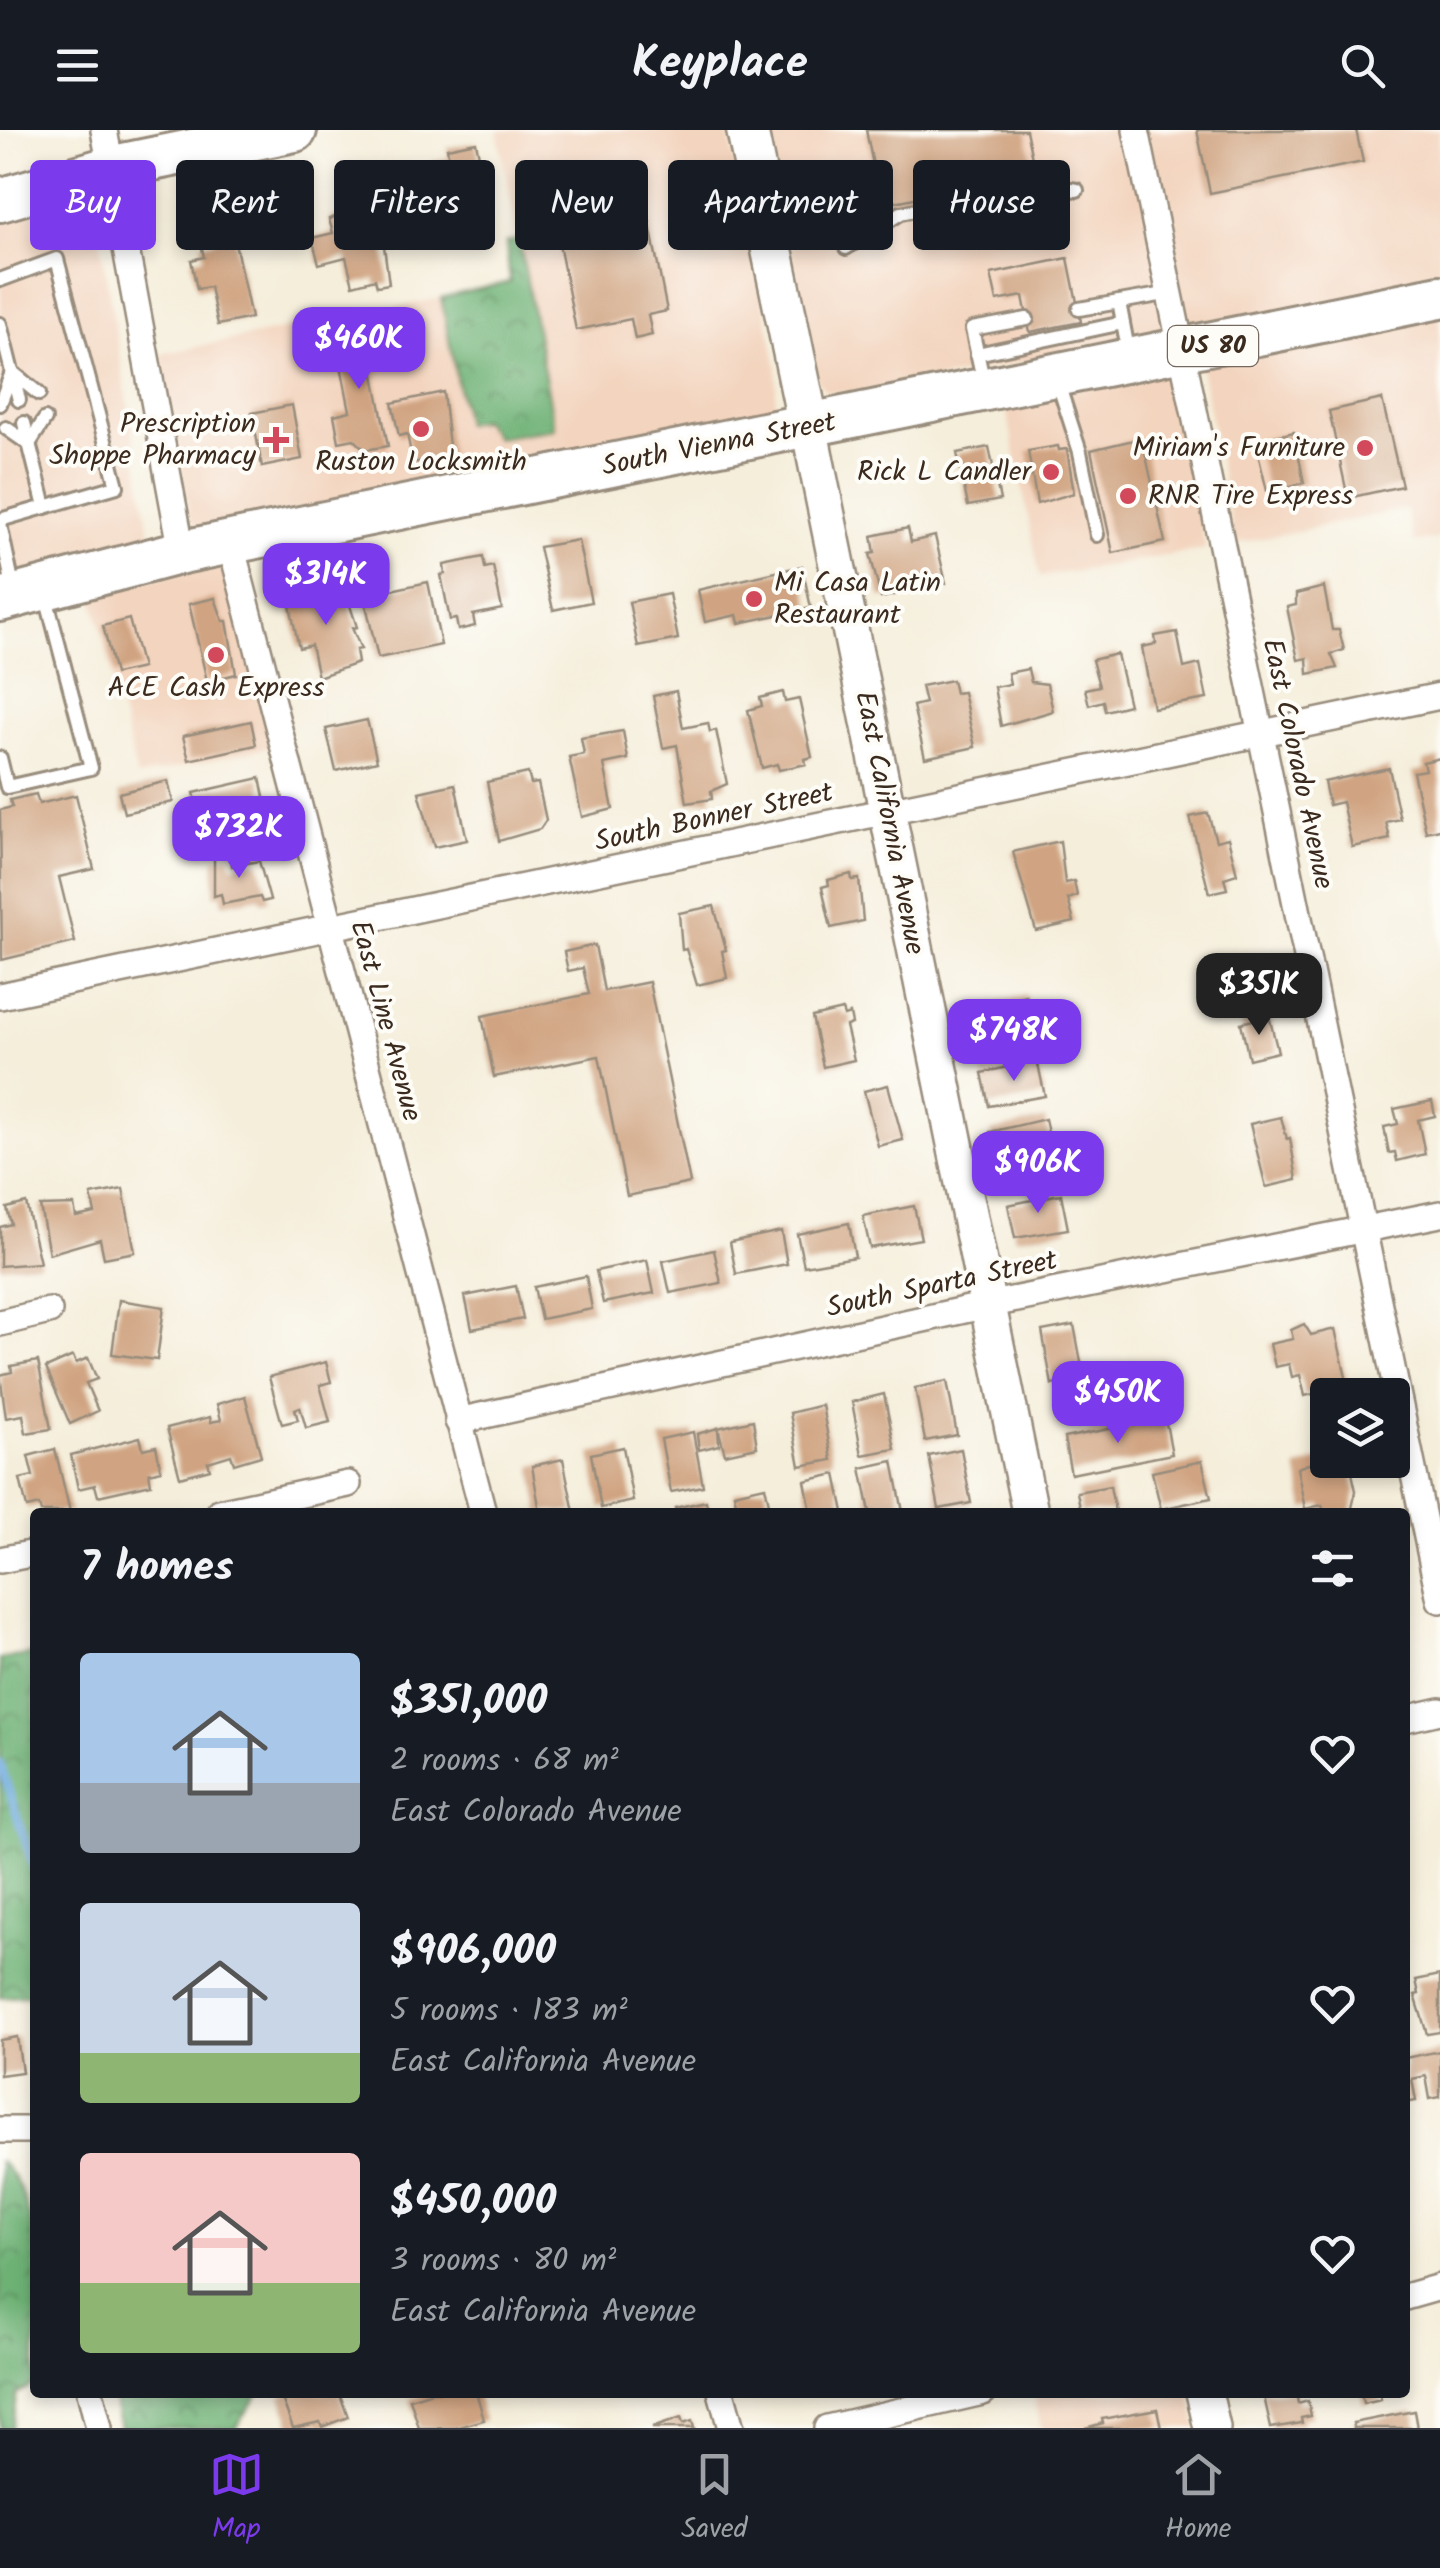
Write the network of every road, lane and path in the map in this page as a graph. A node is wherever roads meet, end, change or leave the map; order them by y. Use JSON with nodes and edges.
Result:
{"nodes":[{"id":1,"x":295,"y":130,"type":"edge"},
{"id":2,"x":747,"y":130,"type":"edge"},
{"id":3,"x":1136,"y":130,"type":"edge"},
{"id":4,"x":109,"y":148,"type":"edge"},
{"id":5,"x":1078,"y":190,"type":"dead end"},
{"id":6,"x":0,"y":200,"type":"edge"},
{"id":7,"x":893,"y":218,"type":"edge"},
{"id":8,"x":0,"y":280,"type":"edge"},
{"id":9,"x":1170,"y":293,"type":"junction"},
{"id":10,"x":1440,"y":298,"type":"edge"},
{"id":11,"x":1119,"y":302,"type":"junction"},
{"id":12,"x":1079,"y":309,"type":"dead end"},
{"id":13,"x":1028,"y":319,"type":"dead end"},
{"id":14,"x":0,"y":324,"type":"edge"},
{"id":15,"x":1127,"y":342,"type":"junction"},
{"id":16,"x":1183,"y":352,"type":"junction"},
{"id":17,"x":12,"y":372,"type":"junction"},
{"id":18,"x":982,"y":372,"type":"junction"},
{"id":19,"x":1056,"y":377,"type":"junction"},
{"id":20,"x":39,"y":394,"type":"dead end"},
{"id":21,"x":19,"y":400,"type":"dead end"},
{"id":22,"x":0,"y":404,"type":"edge"},
{"id":23,"x":46,"y":419,"type":"dead end"},
{"id":24,"x":24,"y":423,"type":"dead end"},
{"id":25,"x":809,"y":427,"type":"junction"},
{"id":26,"x":6,"y":428,"type":"dead end"},
{"id":27,"x":29,"y":444,"type":"junction"},
{"id":28,"x":45,"y":507,"type":"junction"},
{"id":29,"x":0,"y":522,"type":"edge"},
{"id":30,"x":1097,"y":535,"type":"dead end"},
{"id":31,"x":232,"y":544,"type":"junction"},
{"id":32,"x":182,"y":552,"type":"junction"},
{"id":33,"x":20,"y":595,"type":"edge"},
{"id":34,"x":1440,"y":696,"type":"edge"},
{"id":35,"x":1260,"y":733,"type":"junction"},
{"id":36,"x":0,"y":758,"type":"edge"},
{"id":37,"x":888,"y":812,"type":"junction"},
{"id":38,"x":330,"y":930,"type":"junction"},
{"id":39,"x":0,"y":996,"type":"edge"},
{"id":40,"x":1440,"y":1214,"type":"edge"},
{"id":41,"x":1364,"y":1230,"type":"junction"},
{"id":42,"x":987,"y":1305,"type":"junction"},
{"id":43,"x":49,"y":1311,"type":"dead end"},
{"id":44,"x":0,"y":1323,"type":"edge"},
{"id":45,"x":458,"y":1421,"type":"junction"},
{"id":46,"x":348,"y":1484,"type":"dead end"},
{"id":47,"x":237,"y":1508,"type":"edge"},
{"id":48,"x":482,"y":1508,"type":"edge"},
{"id":49,"x":1029,"y":1508,"type":"edge"},
{"id":50,"x":30,"y":1553,"type":"edge"},
{"id":51,"x":0,"y":1560,"type":"edge"},
{"id":52,"x":1440,"y":1600,"type":"edge"},
{"id":53,"x":1440,"y":1711,"type":"edge"},
{"id":54,"x":1410,"y":1717,"type":"edge"},
{"id":55,"x":0,"y":2130,"type":"edge"},
{"id":56,"x":30,"y":2130,"type":"edge"},
{"id":57,"x":1440,"y":2288,"type":"edge"},
{"id":58,"x":1410,"y":2295,"type":"edge"},
{"id":59,"x":92,"y":2398,"type":"edge"},
{"id":60,"x":723,"y":2398,"type":"edge"},
{"id":61,"x":958,"y":2398,"type":"edge"},
{"id":62,"x":1205,"y":2398,"type":"edge"},
{"id":63,"x":99,"y":2428,"type":"edge"},
{"id":64,"x":731,"y":2428,"type":"edge"},
{"id":65,"x":827,"y":2428,"type":"edge"},
{"id":66,"x":1212,"y":2428,"type":"edge"}],
"edges":[{"from":1,"to":4,"type":"highway"},
{"from":2,"to":25,"type":"main road"},
{"from":3,"to":9,"type":"street","name":"East Colorado Avenue"},
{"from":4,"to":6,"type":"highway"},
{"from":4,"to":32,"type":"street"},
{"from":5,"to":7,"type":"lane"},
{"from":8,"to":28,"type":"lane"},
{"from":9,"to":11,"type":"lane"},
{"from":9,"to":16,"type":"street","name":"East Colorado Avenue"},
{"from":10,"to":16,"type":"highway","name":"South Vienna Street","number":"US 80"},
{"from":11,"to":12,"type":"lane"},
{"from":11,"to":15,"type":"lane"},
{"from":13,"to":18,"type":"lane"},
{"from":14,"to":17,"type":"lane"},
{"from":15,"to":16,"type":"highway","name":"South Vienna Street","number":"US 80"},
{"from":15,"to":18,"type":"lane"},
{"from":15,"to":19,"type":"highway","name":"South Vienna Street","number":"US 80"},
{"from":16,"to":35,"type":"street","name":"East Colorado Avenue"},
{"from":17,"to":20,"type":"lane"},
{"from":17,"to":21,"type":"lane"},
{"from":17,"to":22,"type":"lane"},
{"from":18,"to":19,"type":"highway","name":"South Vienna Street","number":"US 80"},
{"from":18,"to":25,"type":"highway","name":"South Vienna Street","number":"US 80"},
{"from":19,"to":30,"type":"lane"},
{"from":23,"to":27,"type":"lane"},
{"from":24,"to":27,"type":"lane"},
{"from":25,"to":31,"type":"highway","name":"South Vienna Street"},
{"from":25,"to":37,"type":"main road","name":"East California Avenue"},
{"from":26,"to":27,"type":"lane"},
{"from":27,"to":28,"type":"lane"},
{"from":28,"to":29,"type":"lane"},
{"from":29,"to":33,"type":"lane"},
{"from":31,"to":32,"type":"highway","name":"South Vienna Street"},
{"from":31,"to":38,"type":"street","name":"East Line Avenue"},
{"from":32,"to":33,"type":"highway","name":"South Vienna Street"},
{"from":33,"to":36,"type":"lane"},
{"from":34,"to":35,"type":"street","name":"South Bonner Street"},
{"from":35,"to":37,"type":"street","name":"South Bonner Street"},
{"from":35,"to":41,"type":"street","name":"East Colorado Avenue"},
{"from":37,"to":38,"type":"street","name":"South Bonner Street"},
{"from":37,"to":42,"type":"main road","name":"East California Avenue"},
{"from":38,"to":39,"type":"street","name":"South Bonner Street"},
{"from":38,"to":45,"type":"street","name":"East Line Avenue"},
{"from":40,"to":41,"type":"street","name":"South Sparta Street"},
{"from":41,"to":42,"type":"street","name":"South Sparta Street"},
{"from":41,"to":52,"type":"street","name":"East Colorado Avenue"},
{"from":42,"to":45,"type":"street","name":"South Sparta Street"},
{"from":42,"to":49,"type":"main road","name":"East California Avenue"},
{"from":43,"to":44,"type":"street"},
{"from":45,"to":48,"type":"street","name":"East Line Avenue"},
{"from":46,"to":47,"type":"street"},
{"from":50,"to":51,"type":"street"},
{"from":53,"to":54,"type":"street"},
{"from":55,"to":56,"type":"street"},
{"from":57,"to":58,"type":"street"},
{"from":59,"to":63,"type":"street"},
{"from":60,"to":64,"type":"street"},
{"from":61,"to":65,"type":"street"},
{"from":62,"to":66,"type":"main road"}]}
